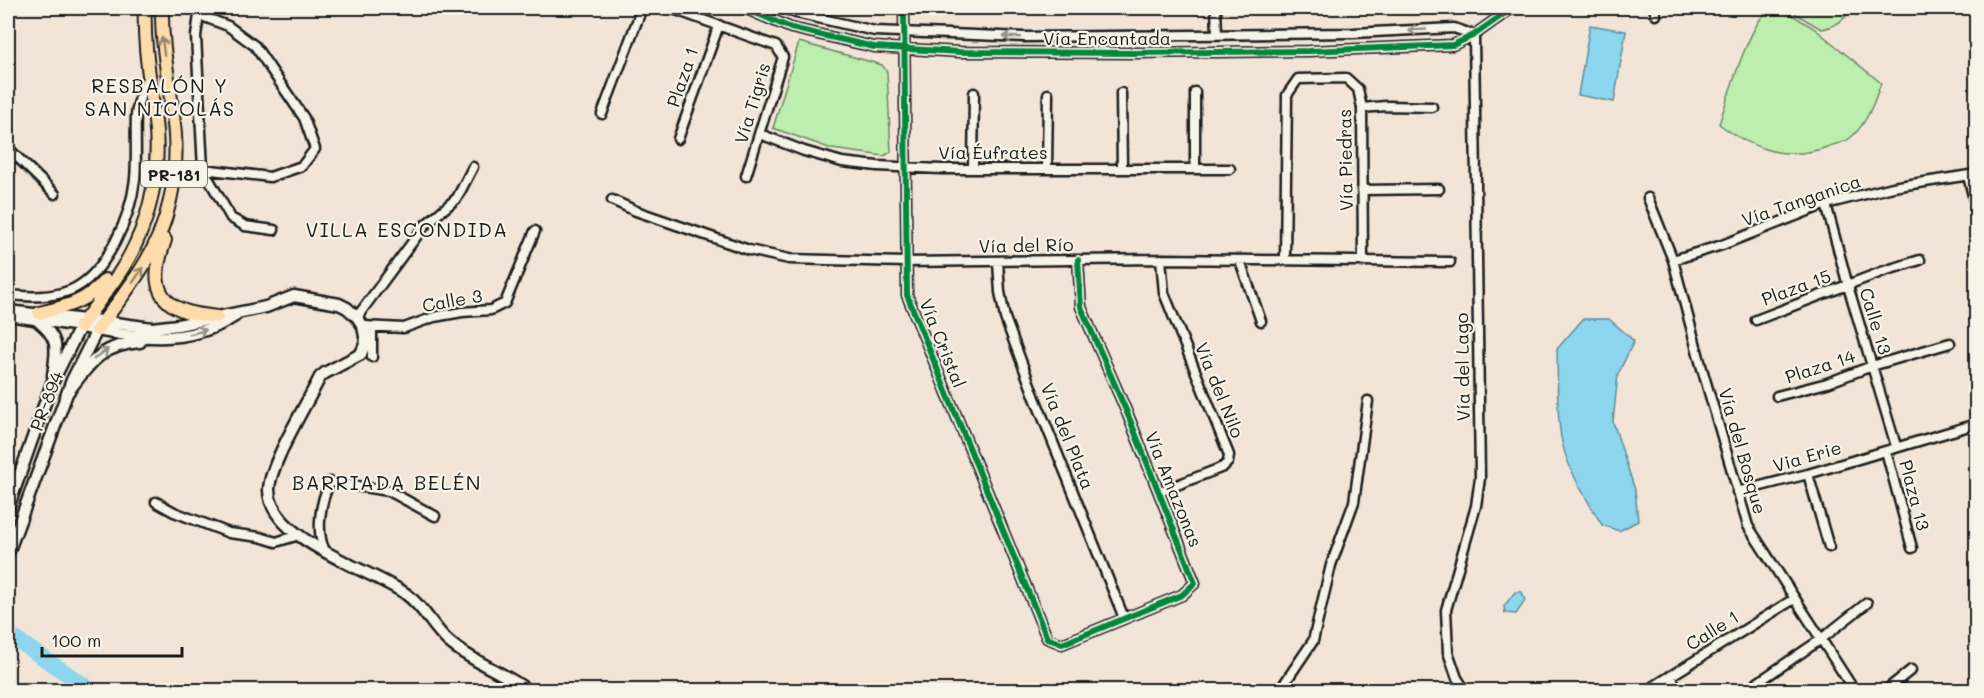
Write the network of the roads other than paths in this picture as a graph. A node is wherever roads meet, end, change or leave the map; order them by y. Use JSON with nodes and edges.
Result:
{"nodes":[{"id":1,"x":145,"y":8,"type":"edge"},
{"id":2,"x":162,"y":8,"type":"edge"},
{"id":3,"x":642,"y":8,"type":"edge"},
{"id":4,"x":670,"y":8,"type":"edge"},
{"id":5,"x":744,"y":8,"type":"edge"},
{"id":6,"x":785,"y":8,"type":"edge"},
{"id":7,"x":904,"y":8,"type":"edge"},
{"id":8,"x":1216,"y":8,"type":"edge"},
{"id":9,"x":1512,"y":8,"type":"edge"},
{"id":10,"x":200,"y":11,"type":"edge"},
{"id":11,"x":718,"y":25,"type":"junction"},
{"id":12,"x":904,"y":33,"type":"junction"},
{"id":13,"x":1217,"y":34,"type":"junction"},
{"id":14,"x":1474,"y":35,"type":"junction"},
{"id":15,"x":904,"y":49,"type":"junction"},
{"id":16,"x":148,"y":74,"type":"junction"},
{"id":17,"x":1195,"y":92,"type":"dead end"},
{"id":18,"x":974,"y":93,"type":"dead end"},
{"id":19,"x":1048,"y":93,"type":"dead end"},
{"id":20,"x":1121,"y":93,"type":"dead end"},
{"id":21,"x":1432,"y":107,"type":"dead end"},
{"id":22,"x":1362,"y":108,"type":"junction"},
{"id":23,"x":602,"y":114,"type":"dead end"},
{"id":24,"x":760,"y":134,"type":"junction"},
{"id":25,"x":678,"y":139,"type":"dead end"},
{"id":26,"x":8,"y":148,"type":"edge"},
{"id":27,"x":473,"y":167,"type":"dead end"},
{"id":28,"x":906,"y":167,"type":"junction"},
{"id":29,"x":1047,"y":168,"type":"junction"},
{"id":30,"x":1122,"y":168,"type":"junction"},
{"id":31,"x":1195,"y":168,"type":"junction"},
{"id":32,"x":203,"y":169,"type":"junction"},
{"id":33,"x":973,"y":169,"type":"junction"},
{"id":34,"x":1230,"y":169,"type":"dead end"},
{"id":35,"x":1972,"y":175,"type":"edge"},
{"id":36,"x":746,"y":176,"type":"dead end"},
{"id":37,"x":1439,"y":189,"type":"dead end"},
{"id":38,"x":1362,"y":190,"type":"junction"},
{"id":39,"x":55,"y":194,"type":"dead end"},
{"id":40,"x":1647,"y":198,"type":"dead end"},
{"id":41,"x":170,"y":200,"type":"junction"},
{"id":42,"x":612,"y":200,"type":"dead end"},
{"id":43,"x":1826,"y":204,"type":"junction"},
{"id":44,"x":1977,"y":208,"type":"edge"},
{"id":45,"x":274,"y":230,"type":"dead end"},
{"id":46,"x":535,"y":231,"type":"dead end"},
{"id":47,"x":1161,"y":259,"type":"junction"},
{"id":48,"x":1078,"y":260,"type":"junction"},
{"id":49,"x":1285,"y":260,"type":"junction"},
{"id":50,"x":1673,"y":260,"type":"junction"},
{"id":51,"x":1920,"y":260,"type":"dead end"},
{"id":52,"x":1240,"y":261,"type":"junction"},
{"id":53,"x":905,"y":262,"type":"junction"},
{"id":54,"x":998,"y":262,"type":"junction"},
{"id":55,"x":1363,"y":262,"type":"junction"},
{"id":56,"x":1450,"y":262,"type":"dead end"},
{"id":57,"x":123,"y":265,"type":"junction"},
{"id":58,"x":1848,"y":286,"type":"junction"},
{"id":59,"x":8,"y":296,"type":"edge"},
{"id":60,"x":8,"y":310,"type":"edge"},
{"id":61,"x":243,"y":311,"type":"junction"},
{"id":62,"x":8,"y":316,"type":"edge"},
{"id":63,"x":38,"y":317,"type":"junction"},
{"id":64,"x":217,"y":317,"type":"junction"},
{"id":65,"x":1756,"y":320,"type":"dead end"},
{"id":66,"x":1261,"y":321,"type":"dead end"},
{"id":67,"x":82,"y":323,"type":"junction"},
{"id":68,"x":364,"y":324,"type":"junction"},
{"id":69,"x":100,"y":326,"type":"junction"},
{"id":70,"x":149,"y":338,"type":"junction"},
{"id":71,"x":1950,"y":343,"type":"dead end"},
{"id":72,"x":372,"y":357,"type":"dead end"},
{"id":73,"x":1872,"y":366,"type":"junction"},
{"id":74,"x":52,"y":383,"type":"junction"},
{"id":75,"x":68,"y":392,"type":"junction"},
{"id":76,"x":1777,"y":396,"type":"dead end"},
{"id":77,"x":1368,"y":401,"type":"dead end"},
{"id":78,"x":1977,"y":424,"type":"edge"},
{"id":79,"x":1896,"y":446,"type":"junction"},
{"id":80,"x":1886,"y":451,"type":"junction"},
{"id":81,"x":1808,"y":474,"type":"junction"},
{"id":82,"x":1159,"y":492,"type":"junction"},
{"id":83,"x":1737,"y":492,"type":"junction"},
{"id":84,"x":156,"y":502,"type":"dead end"},
{"id":85,"x":8,"y":508,"type":"edge"},
{"id":86,"x":435,"y":516,"type":"dead end"},
{"id":87,"x":299,"y":535,"type":"junction"},
{"id":88,"x":1829,"y":547,"type":"dead end"},
{"id":89,"x":1912,"y":548,"type":"dead end"},
{"id":90,"x":325,"y":551,"type":"junction"},
{"id":91,"x":8,"y":553,"type":"edge"},
{"id":92,"x":1794,"y":599,"type":"junction"},
{"id":93,"x":1867,"y":603,"type":"dead end"},
{"id":94,"x":1124,"y":618,"type":"junction"},
{"id":95,"x":1820,"y":640,"type":"junction"},
{"id":96,"x":1054,"y":641,"type":"joint"},
{"id":97,"x":1911,"y":670,"type":"dead end"},
{"id":98,"x":1670,"y":676,"type":"junction"},
{"id":99,"x":1757,"y":682,"type":"dead end"},
{"id":100,"x":527,"y":690,"type":"edge"},
{"id":101,"x":1280,"y":690,"type":"edge"},
{"id":102,"x":1465,"y":690,"type":"edge"},
{"id":103,"x":1648,"y":690,"type":"edge"},
{"id":104,"x":1679,"y":690,"type":"edge"},
{"id":105,"x":1854,"y":690,"type":"edge"},
{"id":106,"x":1886,"y":690,"type":"edge"}],
"edges":[{"from":1,"to":16,"type":"main road","number":"PR-181"},
{"from":41,"to":2,"type":"main road","number":"PR-181","one_way":true},
{"from":3,"to":23,"type":"street"},
{"from":4,"to":11,"type":"street","name":"Vía Tigris"},
{"from":5,"to":15,"type":"street","name":"Vía Encantada"},
{"from":6,"to":12,"type":"street","name":"Vía Encantada"},
{"from":7,"to":12,"type":"street","name":"Vía Cristal"},
{"from":8,"to":13,"type":"street"},
{"from":9,"to":14,"type":"street"},
{"from":10,"to":32,"type":"street"},
{"from":10,"to":32,"type":"street"},
{"from":11,"to":24,"type":"street","name":"Vía Tigris"},
{"from":11,"to":25,"type":"street","name":"Plaza 1"},
{"from":13,"to":12,"type":"street","name":"Vía Encantada","one_way":true},
{"from":12,"to":15,"type":"street","name":"Vía Cristal"},
{"from":14,"to":13,"type":"street","name":"Vía Encantada","one_way":true},
{"from":14,"to":15,"type":"street","name":"Vía Encantada"},
{"from":14,"to":102,"type":"street","name":"Vía del Lago"},
{"from":15,"to":28,"type":"street","name":"Vía Cristal"},
{"from":16,"to":57,"type":"main road","number":"PR-181"},
{"from":16,"to":59,"type":"street"},
{"from":17,"to":31,"type":"street"},
{"from":18,"to":33,"type":"street"},
{"from":19,"to":29,"type":"street"},
{"from":20,"to":30,"type":"street"},
{"from":21,"to":22,"type":"street"},
{"from":22,"to":38,"type":"street","name":"Vía Piedras"},
{"from":22,"to":49,"type":"street","name":"Vía Piedras"},
{"from":24,"to":28,"type":"street","name":"Vía Éufrates"},
{"from":24,"to":36,"type":"street","name":"Vía Tigris"},
{"from":26,"to":39,"type":"street"},
{"from":27,"to":68,"type":"street"},
{"from":28,"to":33,"type":"street","name":"Vía Éufrates"},
{"from":28,"to":53,"type":"street","name":"Vía Cristal"},
{"from":29,"to":30,"type":"street","name":"Vía Éufrates"},
{"from":29,"to":33,"type":"street","name":"Vía Éufrates"},
{"from":30,"to":31,"type":"street","name":"Vía Éufrates"},
{"from":31,"to":34,"type":"street","name":"Vía Éufrates"},
{"from":32,"to":45,"type":"street"},
{"from":35,"to":43,"type":"street","name":"Vía Tanganica"},
{"from":35,"to":44,"type":"street"},
{"from":37,"to":38,"type":"street"},
{"from":38,"to":55,"type":"street","name":"Vía Piedras"},
{"from":40,"to":50,"type":"street","name":"Vía del Bosque"},
{"from":41,"to":64,"type":"main road"},
{"from":69,"to":41,"type":"main road","number":"PR-181","one_way":true},
{"from":42,"to":53,"type":"street","name":"Vía del Río"},
{"from":43,"to":50,"type":"street","name":"Vía Tanganica"},
{"from":43,"to":58,"type":"street","name":"Calle 13"},
{"from":46,"to":68,"type":"street","name":"Calle 3"},
{"from":47,"to":48,"type":"street","name":"Vía del Río"},
{"from":47,"to":52,"type":"street","name":"Vía del Río"},
{"from":47,"to":82,"type":"street","name":"Vía del Nilo"},
{"from":48,"to":54,"type":"street","name":"Vía del Río"},
{"from":48,"to":82,"type":"street","name":"Vía Amazonas"},
{"from":49,"to":52,"type":"street","name":"Vía del Río"},
{"from":49,"to":55,"type":"street","name":"Vía del Río"},
{"from":50,"to":83,"type":"street","name":"Vía del Bosque"},
{"from":51,"to":58,"type":"street","name":"Plaza 15"},
{"from":52,"to":66,"type":"street"},
{"from":53,"to":54,"type":"street","name":"Vía del Río"},
{"from":53,"to":96,"type":"street","name":"Vía Cristal"},
{"from":54,"to":94,"type":"street","name":"Vía del Plata"},
{"from":55,"to":56,"type":"street","name":"Vía del Río"},
{"from":57,"to":63,"type":"main road"},
{"from":57,"to":67,"type":"main road","number":"PR-181"},
{"from":58,"to":65,"type":"street","name":"Plaza 15"},
{"from":58,"to":73,"type":"street","name":"Calle 13"},
{"from":60,"to":63,"type":"street"},
{"from":61,"to":64,"type":"main road"},
{"from":61,"to":68,"type":"main road"},
{"from":70,"to":61,"type":"main road","one_way":true},
{"from":62,"to":63,"type":"street"},
{"from":63,"to":67,"type":"street"},
{"from":63,"to":74,"type":"main road"},
{"from":64,"to":69,"type":"main road"},
{"from":67,"to":69,"type":"main road"},
{"from":67,"to":74,"type":"main road","name":"PR-894","number":"PR-894"},
{"from":68,"to":72,"type":"street"},
{"from":68,"to":87,"type":"main road"},
{"from":69,"to":70,"type":"main road"},
{"from":69,"to":75,"type":"main road","name":"PR-894","number":"PR-894"},
{"from":75,"to":70,"type":"main road","one_way":true},
{"from":71,"to":73,"type":"street","name":"Plaza 14"},
{"from":73,"to":76,"type":"street","name":"Plaza 14"},
{"from":73,"to":79,"type":"street","name":"Calle 13"},
{"from":74,"to":85,"type":"main road","name":"PR-894","number":"PR-894"},
{"from":75,"to":91,"type":"main road","name":"PR-894","number":"PR-894"},
{"from":77,"to":101,"type":"street"},
{"from":78,"to":79,"type":"street","name":"Via Erie"},
{"from":79,"to":80,"type":"street","name":"Via Erie"},
{"from":80,"to":81,"type":"street","name":"Via Erie"},
{"from":80,"to":89,"type":"street","name":"Plaza 13"},
{"from":81,"to":83,"type":"street","name":"Via Erie"},
{"from":81,"to":88,"type":"street"},
{"from":82,"to":94,"type":"street","name":"Vía Amazonas"},
{"from":83,"to":92,"type":"street","name":"Vía del Bosque"},
{"from":84,"to":87,"type":"street"},
{"from":86,"to":90,"type":"street"},
{"from":87,"to":90,"type":"main road"},
{"from":90,"to":100,"type":"main road"},
{"from":92,"to":95,"type":"street","name":"Vía del Bosque"},
{"from":92,"to":98,"type":"street","name":"Calle 1"},
{"from":93,"to":95,"type":"street"},
{"from":94,"to":96,"type":"street","name":"Vía Amazonas"},
{"from":95,"to":99,"type":"street"},
{"from":95,"to":105,"type":"street","name":"Vía del Bosque"},
{"from":97,"to":106,"type":"street"},
{"from":98,"to":103,"type":"street","name":"Calle 1"},
{"from":98,"to":104,"type":"street"}]}
